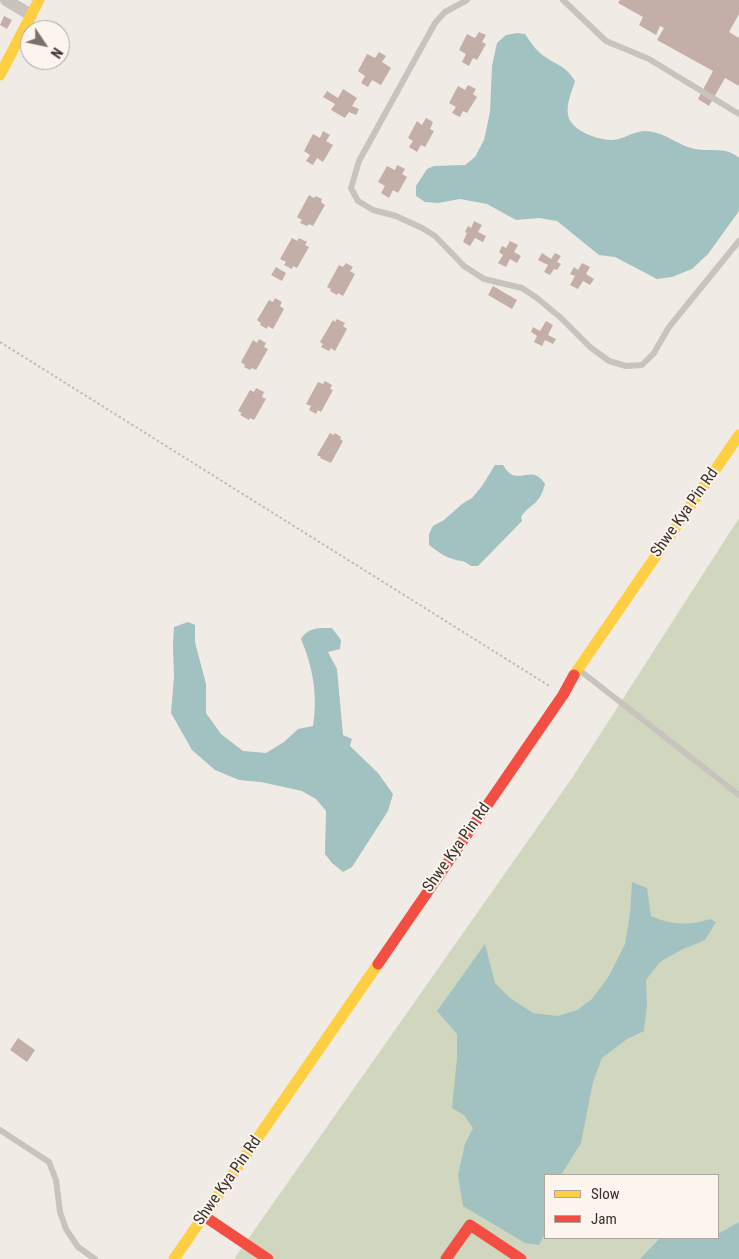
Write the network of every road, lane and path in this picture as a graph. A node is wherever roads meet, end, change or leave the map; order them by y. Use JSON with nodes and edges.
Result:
{"nodes":[{"id":1,"x":6,"y":0,"type":"edge"},
{"id":2,"x":39,"y":0,"type":"edge"},
{"id":3,"x":467,"y":0,"type":"edge"},
{"id":4,"x":563,"y":0,"type":"edge"},
{"id":5,"x":31,"y":15,"type":"junction"},
{"id":6,"x":0,"y":75,"type":"edge"},
{"id":7,"x":739,"y":114,"type":"edge"},
{"id":8,"x":739,"y":241,"type":"edge"},
{"id":9,"x":0,"y":342,"type":"edge"},
{"id":10,"x":739,"y":435,"type":"edge"},
{"id":11,"x":578,"y":668,"type":"junction"},
{"id":12,"x":563,"y":695,"type":"junction"},
{"id":13,"x":739,"y":795,"type":"edge"},
{"id":14,"x":0,"y":1130,"type":"edge"},
{"id":15,"x":204,"y":1216,"type":"junction"},
{"id":16,"x":95,"y":1259,"type":"edge"},
{"id":17,"x":174,"y":1259,"type":"edge"},
{"id":18,"x":268,"y":1259,"type":"edge"},
{"id":19,"x":446,"y":1259,"type":"edge"},
{"id":20,"x":521,"y":1259,"type":"edge"}],
"edges":[{"from":1,"to":5,"type":"street"},
{"from":2,"to":5,"type":"street"},
{"from":3,"to":8,"type":"lane"},
{"from":4,"to":7,"type":"lane"},
{"from":5,"to":6,"type":"street"},
{"from":9,"to":12,"type":"path"},
{"from":10,"to":11,"type":"street","name":"Shwe Kya Pin Rd"},
{"from":11,"to":12,"type":"street","name":"Shwe Kya Pin Rd"},
{"from":11,"to":13,"type":"lane"},
{"from":12,"to":15,"type":"street","name":"Shwe Kya Pin Rd"},
{"from":14,"to":16,"type":"lane"},
{"from":15,"to":17,"type":"street","name":"Shwe Kya Pin Rd"},
{"from":15,"to":18,"type":"street"},
{"from":19,"to":20,"type":"street"}]}
